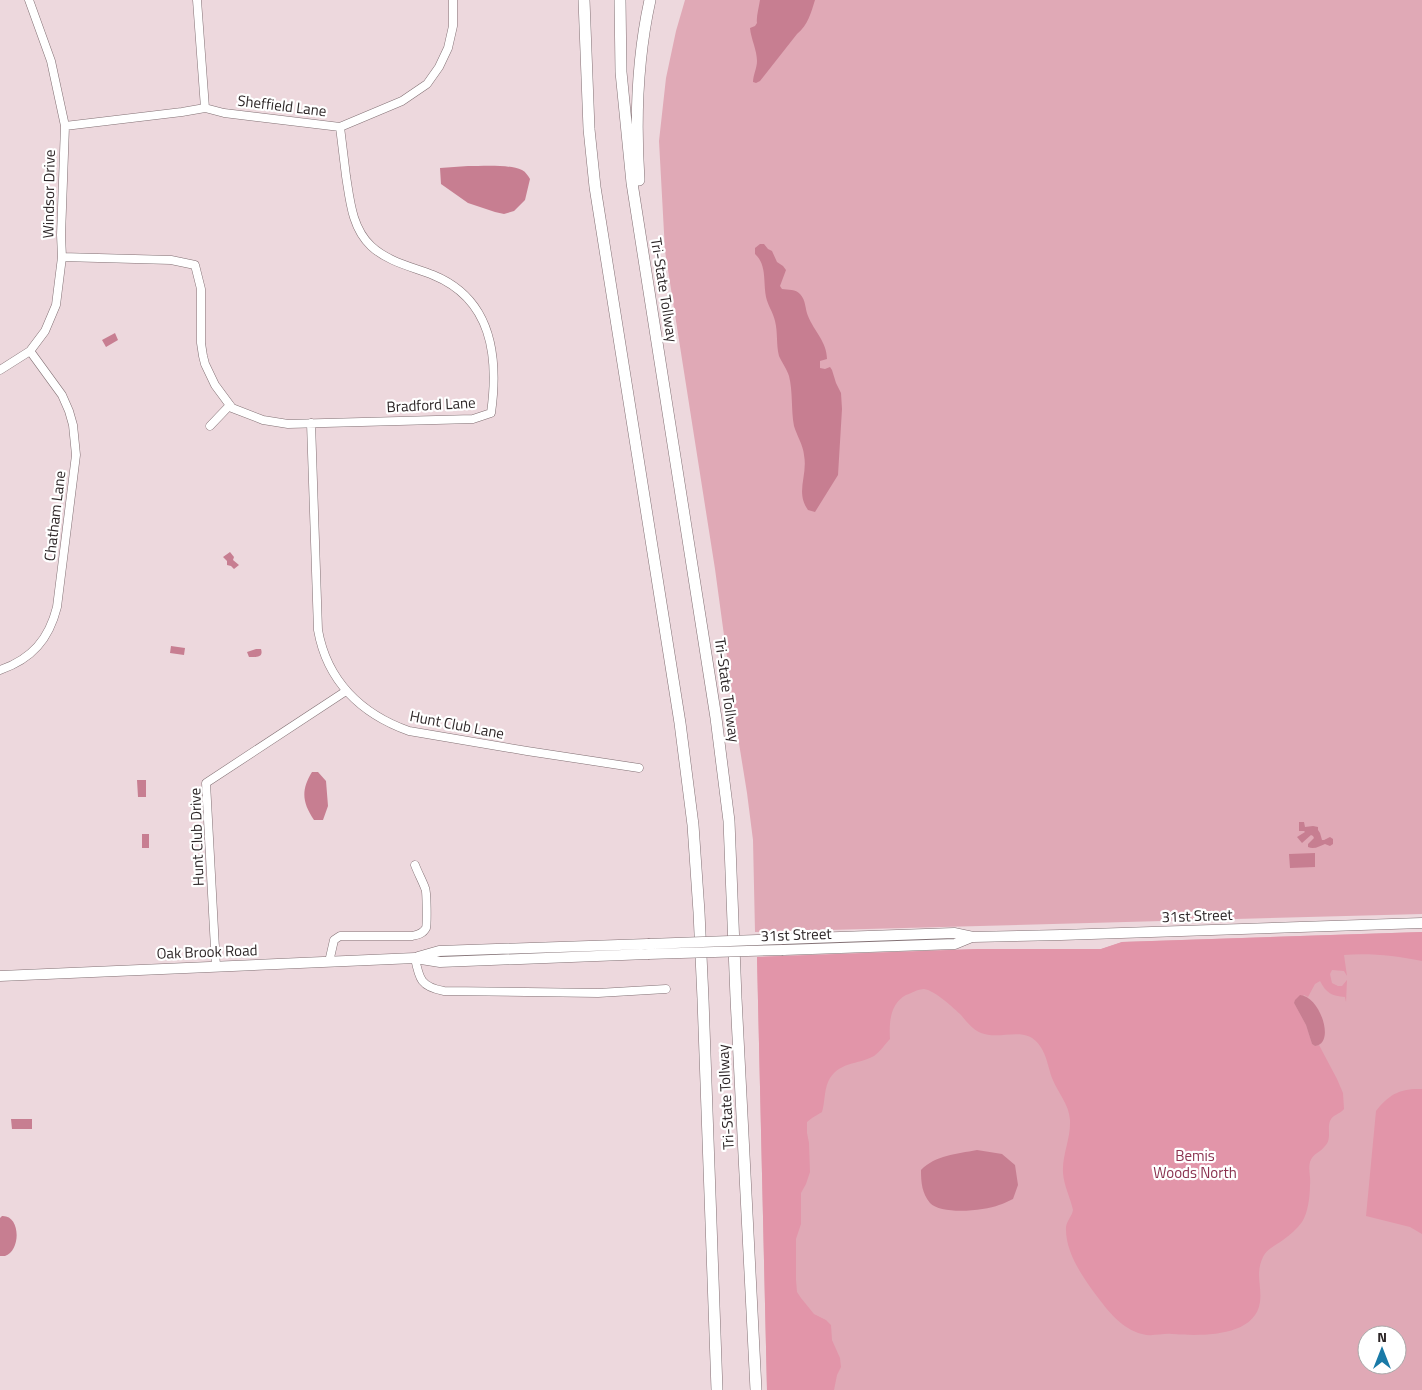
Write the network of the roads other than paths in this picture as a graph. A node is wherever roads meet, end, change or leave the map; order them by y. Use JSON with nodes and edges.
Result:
{"nodes":[{"id":1,"x":29,"y":0,"type":"edge"},
{"id":2,"x":197,"y":0,"type":"edge"},
{"id":3,"x":453,"y":0,"type":"edge"},
{"id":4,"x":584,"y":0,"type":"edge"},
{"id":5,"x":620,"y":0,"type":"edge"},
{"id":6,"x":650,"y":0,"type":"edge"},
{"id":7,"x":205,"y":108,"type":"junction"},
{"id":8,"x":65,"y":126,"type":"junction"},
{"id":9,"x":340,"y":128,"type":"junction"},
{"id":10,"x":62,"y":257,"type":"junction"},
{"id":11,"x":644,"y":259,"type":"junction"},
{"id":12,"x":30,"y":351,"type":"junction"},
{"id":13,"x":0,"y":370,"type":"edge"},
{"id":14,"x":230,"y":405,"type":"junction"},
{"id":15,"x":311,"y":423,"type":"junction"},
{"id":16,"x":210,"y":426,"type":"dead end"},
{"id":17,"x":0,"y":670,"type":"edge"},
{"id":18,"x":346,"y":691,"type":"junction"},
{"id":19,"x":639,"y":768,"type":"dead end"},
{"id":20,"x":416,"y":865,"type":"dead end"},
{"id":21,"x":1422,"y":923,"type":"edge"},
{"id":22,"x":648,"y":949,"type":"joint"},
{"id":23,"x":415,"y":958,"type":"junction"},
{"id":24,"x":329,"y":962,"type":"junction"},
{"id":25,"x":216,"y":966,"type":"junction"},
{"id":26,"x":0,"y":976,"type":"edge"},
{"id":27,"x":666,"y":989,"type":"dead end"},
{"id":28,"x":717,"y":1390,"type":"edge"},
{"id":29,"x":756,"y":1390,"type":"edge"}],
"edges":[{"from":1,"to":8,"type":"street","name":"Windsor Drive"},
{"from":2,"to":7,"type":"street"},
{"from":3,"to":9,"type":"street","name":"Sheffield Lane"},
{"from":4,"to":28,"type":"highway","name":"Tri-State Tollway"},
{"from":5,"to":11,"type":"highway","name":"Tri-State Tollway"},
{"from":6,"to":11,"type":"highway"},
{"from":7,"to":8,"type":"street","name":"Sheffield Lane"},
{"from":7,"to":9,"type":"street","name":"Sheffield Lane"},
{"from":8,"to":10,"type":"street","name":"Windsor Drive"},
{"from":9,"to":15,"type":"street","name":"Bradford Lane"},
{"from":10,"to":12,"type":"street","name":"Windsor Drive"},
{"from":10,"to":14,"type":"street","name":"Bradford Lane"},
{"from":11,"to":29,"type":"highway","name":"Tri-State Tollway"},
{"from":12,"to":13,"type":"street","name":"Windsor Drive"},
{"from":12,"to":17,"type":"street","name":"Chatham Lane"},
{"from":14,"to":15,"type":"street","name":"Bradford Lane"},
{"from":14,"to":16,"type":"street"},
{"from":15,"to":18,"type":"street","name":"Hunt Club Lane"},
{"from":18,"to":19,"type":"street","name":"Hunt Club Lane"},
{"from":18,"to":25,"type":"street","name":"Hunt Club Drive"},
{"from":20,"to":24,"type":"street"},
{"from":21,"to":22,"type":"main road","name":"31st Street","bridge":true},
{"from":22,"to":23,"type":"main road","name":"Oak Brook Road"},
{"from":23,"to":24,"type":"main road","name":"Oak Brook Road"},
{"from":23,"to":27,"type":"street"},
{"from":24,"to":25,"type":"main road","name":"Oak Brook Road"},
{"from":25,"to":26,"type":"main road","name":"Oak Brook Road"}]}
